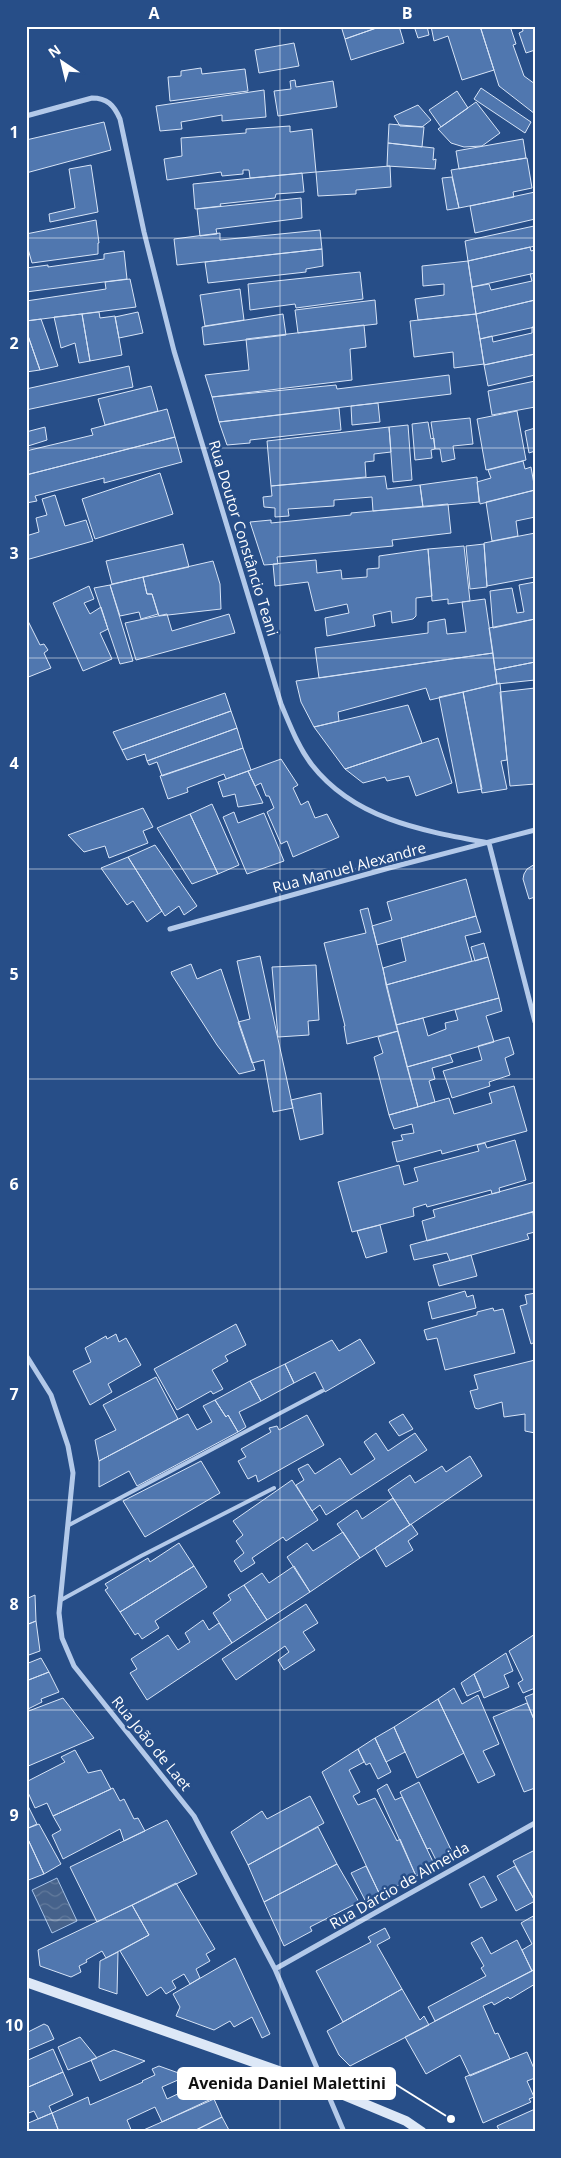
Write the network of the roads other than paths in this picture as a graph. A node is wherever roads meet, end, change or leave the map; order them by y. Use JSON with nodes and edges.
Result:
{"nodes":[{"id":1,"x":26,"y":116,"type":"edge"},
{"id":2,"x":535,"y":830,"type":"edge"},
{"id":3,"x":489,"y":843,"type":"junction"},
{"id":4,"x":170,"y":929,"type":"dead end"},
{"id":5,"x":535,"y":1022,"type":"edge"},
{"id":6,"x":26,"y":1355,"type":"edge"},
{"id":7,"x":322,"y":1391,"type":"dead end"},
{"id":8,"x":274,"y":1488,"type":"dead end"},
{"id":9,"x":69,"y":1525,"type":"junction"},
{"id":10,"x":61,"y":1600,"type":"junction"},
{"id":11,"x":535,"y":1822,"type":"edge"},
{"id":12,"x":275,"y":1969,"type":"junction"},
{"id":13,"x":26,"y":1982,"type":"edge"},
{"id":14,"x":324,"y":2087,"type":"junction"},
{"id":15,"x":344,"y":2132,"type":"edge"},
{"id":16,"x":422,"y":2132,"type":"edge"}],
"edges":[{"from":1,"to":3,"type":"street","name":"Rua Doutor Constâncio Teani"},
{"from":2,"to":3,"type":"street","name":"Rua Manuel Alexandre"},
{"from":3,"to":4,"type":"street","name":"Rua Manuel Alexandre"},
{"from":3,"to":5,"type":"street"},
{"from":6,"to":9,"type":"street","name":"Rua João de Laet"},
{"from":7,"to":9,"type":"lane"},
{"from":8,"to":10,"type":"lane"},
{"from":9,"to":10,"type":"street","name":"Rua João de Laet"},
{"from":10,"to":12,"type":"street","name":"Rua João de Laet"},
{"from":11,"to":12,"type":"street","name":"Rua Dárcio de Almeida"},
{"from":12,"to":14,"type":"street","name":"Rua João de Laet"},
{"from":13,"to":14,"type":"street"},
{"from":14,"to":15,"type":"street","name":"Rua João de Laet"},
{"from":14,"to":16,"type":"street"}]}
